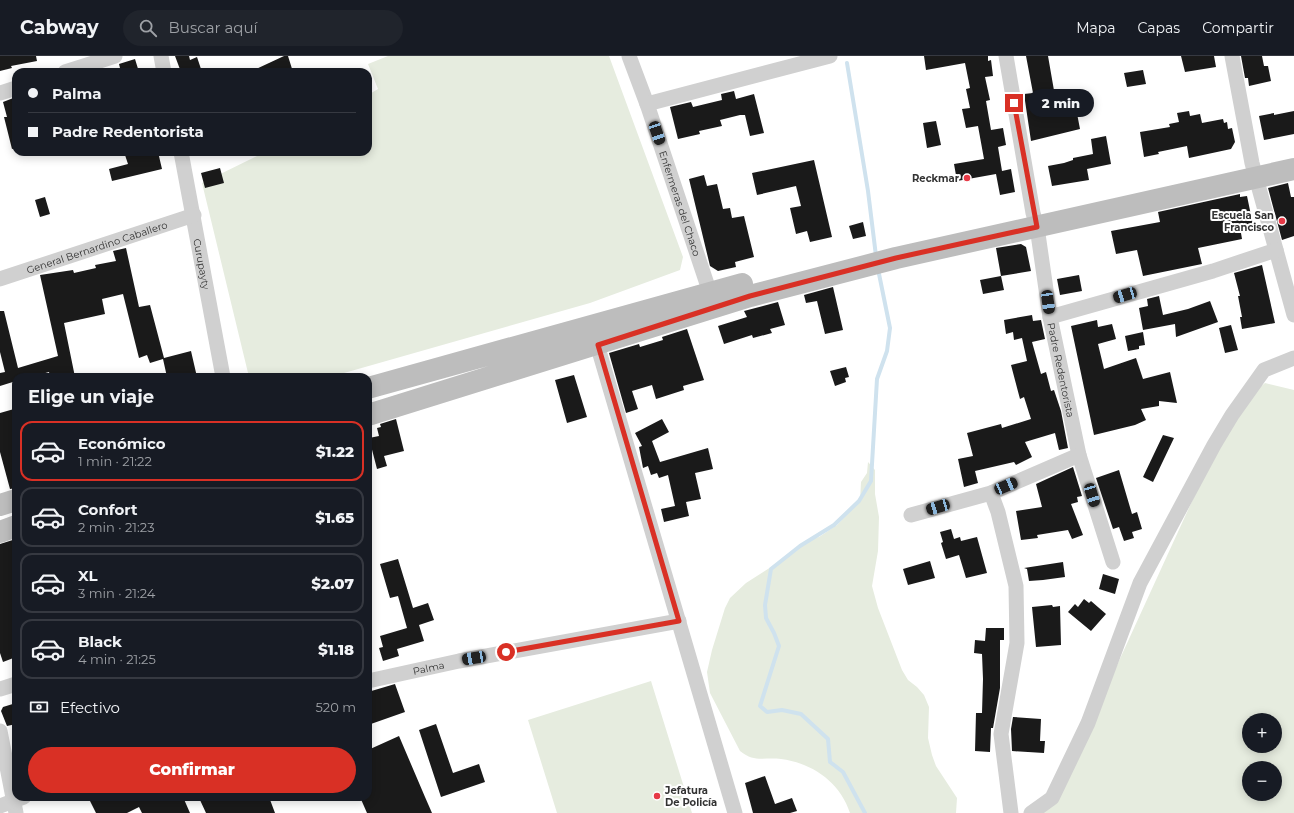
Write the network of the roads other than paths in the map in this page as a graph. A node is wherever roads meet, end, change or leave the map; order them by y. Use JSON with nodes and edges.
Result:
{"nodes":[{"id":1,"x":115,"y":56,"type":"edge"},
{"id":2,"x":161,"y":56,"type":"edge"},
{"id":3,"x":629,"y":56,"type":"edge"},
{"id":4,"x":830,"y":56,"type":"edge"},
{"id":5,"x":1006,"y":56,"type":"edge"},
{"id":6,"x":1232,"y":56,"type":"edge"},
{"id":7,"x":78,"y":68,"type":"edge"},
{"id":8,"x":163,"y":68,"type":"edge"},
{"id":9,"x":12,"y":89,"type":"edge"},
{"id":10,"x":0,"y":93,"type":"edge"},
{"id":11,"x":647,"y":104,"type":"junction"},
{"id":12,"x":1294,"y":154,"type":"edge"},
{"id":13,"x":182,"y":156,"type":"edge"},
{"id":14,"x":1294,"y":169,"type":"edge"},
{"id":15,"x":1254,"y":170,"type":"junction"},
{"id":16,"x":194,"y":215,"type":"junction"},
{"id":17,"x":1035,"y":220,"type":"junction"},
{"id":18,"x":1276,"y":250,"type":"junction"},
{"id":19,"x":0,"y":279,"type":"edge"},
{"id":20,"x":712,"y":299,"type":"junction"},
{"id":21,"x":1294,"y":315,"type":"edge"},
{"id":22,"x":1050,"y":317,"type":"junction"},
{"id":23,"x":594,"y":335,"type":"junction"},
{"id":24,"x":1294,"y":358,"type":"edge"},
{"id":25,"x":222,"y":373,"type":"edge"},
{"id":26,"x":372,"y":387,"type":"edge"},
{"id":27,"x":372,"y":414,"type":"edge"},
{"id":28,"x":1079,"y":455,"type":"junction"},
{"id":29,"x":991,"y":492,"type":"junction"},
{"id":30,"x":12,"y":501,"type":"edge"},
{"id":31,"x":0,"y":505,"type":"edge"},
{"id":32,"x":911,"y":515,"type":"dead end"},
{"id":33,"x":12,"y":528,"type":"edge"},
{"id":34,"x":0,"y":532,"type":"edge"},
{"id":35,"x":1113,"y":562,"type":"dead end"},
{"id":36,"x":679,"y":621,"type":"junction"},
{"id":37,"x":372,"y":680,"type":"edge"},
{"id":38,"x":12,"y":685,"type":"edge"},
{"id":39,"x":0,"y":689,"type":"edge"},
{"id":40,"x":0,"y":731,"type":"edge"},
{"id":41,"x":12,"y":798,"type":"edge"},
{"id":42,"x":735,"y":813,"type":"edge"},
{"id":43,"x":1011,"y":813,"type":"edge"},
{"id":44,"x":1032,"y":813,"type":"edge"}],
"edges":[{"from":1,"to":7,"type":"street"},
{"from":2,"to":8,"type":"street"},
{"from":3,"to":11,"type":"street","name":"Enfermeras del Chaco"},
{"from":4,"to":11,"type":"street"},
{"from":5,"to":17,"type":"street","name":"Padre Redentorista"},
{"from":6,"to":15,"type":"street"},
{"from":9,"to":10,"type":"street"},
{"from":11,"to":20,"type":"street","name":"Enfermeras del Chaco"},
{"from":12,"to":15,"type":"main road"},
{"from":13,"to":16,"type":"street","name":"Curupayty"},
{"from":14,"to":15,"type":"main road"},
{"from":15,"to":17,"type":"main road"},
{"from":15,"to":18,"type":"street"},
{"from":16,"to":19,"type":"street","name":"General Bernardino Caballero"},
{"from":16,"to":25,"type":"street","name":"Curupayty"},
{"from":17,"to":20,"type":"main road"},
{"from":17,"to":22,"type":"street","name":"Padre Redentorista"},
{"from":18,"to":21,"type":"street"},
{"from":18,"to":22,"type":"street"},
{"from":20,"to":23,"type":"main road"},
{"from":22,"to":28,"type":"street","name":"Padre Redentorista"},
{"from":23,"to":26,"type":"main road"},
{"from":23,"to":27,"type":"main road"},
{"from":23,"to":36,"type":"street"},
{"from":24,"to":44,"type":"street"},
{"from":28,"to":29,"type":"street"},
{"from":28,"to":35,"type":"street","name":"Padre Redentorista"},
{"from":29,"to":32,"type":"street"},
{"from":29,"to":43,"type":"street"},
{"from":30,"to":31,"type":"main road"},
{"from":33,"to":34,"type":"main road"},
{"from":36,"to":37,"type":"street","name":"Palma"},
{"from":36,"to":42,"type":"street"},
{"from":38,"to":39,"type":"street"},
{"from":40,"to":41,"type":"street"}]}
